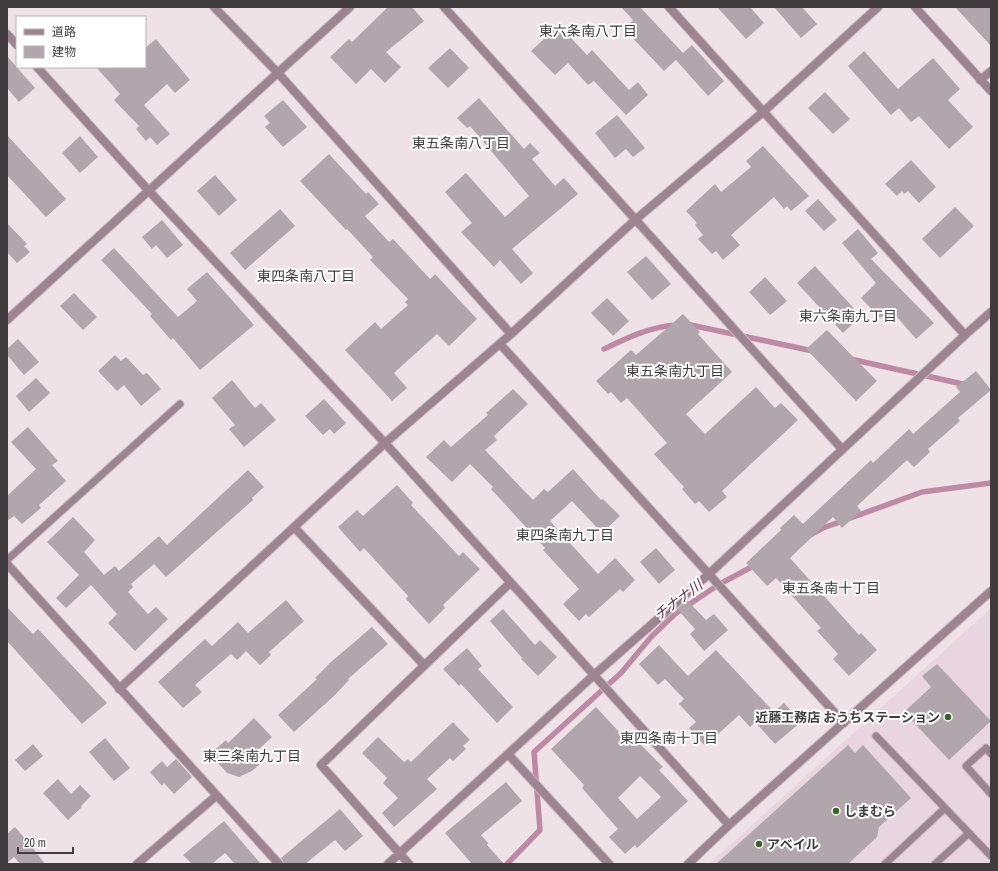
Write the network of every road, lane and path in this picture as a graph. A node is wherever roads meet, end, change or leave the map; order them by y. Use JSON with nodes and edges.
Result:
{"nodes":[{"id":1,"x":214,"y":7,"type":"edge"},
{"id":2,"x":350,"y":7,"type":"edge"},
{"id":3,"x":444,"y":7,"type":"edge"},
{"id":4,"x":670,"y":7,"type":"edge"},
{"id":5,"x":878,"y":7,"type":"edge"},
{"id":6,"x":915,"y":7,"type":"edge"},
{"id":7,"x":7,"y":34,"type":"edge"},
{"id":8,"x":16,"y":44,"type":"edge"},
{"id":9,"x":38,"y":68,"type":"edge"},
{"id":10,"x":991,"y":71,"type":"edge"},
{"id":11,"x":278,"y":74,"type":"junction"},
{"id":12,"x":980,"y":80,"type":"junction"},
{"id":13,"x":991,"y":91,"type":"edge"},
{"id":14,"x":764,"y":112,"type":"junction"},
{"id":15,"x":149,"y":191,"type":"junction"},
{"id":16,"x":635,"y":220,"type":"junction"},
{"id":17,"x":991,"y":312,"type":"edge"},
{"id":18,"x":7,"y":320,"type":"edge"},
{"id":19,"x":511,"y":334,"type":"junction"},
{"id":20,"x":965,"y":335,"type":"junction"},
{"id":21,"x":500,"y":344,"type":"junction"},
{"id":22,"x":180,"y":404,"type":"dead end"},
{"id":23,"x":385,"y":444,"type":"junction"},
{"id":24,"x":842,"y":449,"type":"junction"},
{"id":25,"x":294,"y":527,"type":"junction"},
{"id":26,"x":7,"y":560,"type":"edge"},
{"id":27,"x":7,"y":564,"type":"edge"},
{"id":28,"x":709,"y":574,"type":"junction"},
{"id":29,"x":510,"y":583,"type":"junction"},
{"id":30,"x":991,"y":591,"type":"edge"},
{"id":31,"x":424,"y":665,"type":"junction"},
{"id":32,"x":594,"y":675,"type":"junction"},
{"id":33,"x":119,"y":689,"type":"junction"},
{"id":34,"x":844,"y":723,"type":"junction"},
{"id":35,"x":876,"y":736,"type":"dead end"},
{"id":36,"x":508,"y":754,"type":"junction"},
{"id":37,"x":991,"y":754,"type":"edge"},
{"id":38,"x":991,"y":794,"type":"edge"},
{"id":39,"x":216,"y":796,"type":"junction"},
{"id":40,"x":945,"y":808,"type":"junction"},
{"id":41,"x":729,"y":826,"type":"junction"},
{"id":42,"x":969,"y":832,"type":"junction"},
{"id":43,"x":400,"y":853,"type":"junction"},
{"id":44,"x":991,"y":856,"type":"edge"},
{"id":45,"x":137,"y":864,"type":"edge"},
{"id":46,"x":280,"y":864,"type":"edge"},
{"id":47,"x":388,"y":864,"type":"edge"},
{"id":48,"x":409,"y":864,"type":"edge"},
{"id":49,"x":609,"y":864,"type":"edge"},
{"id":50,"x":688,"y":864,"type":"edge"},
{"id":51,"x":885,"y":864,"type":"edge"},
{"id":52,"x":934,"y":864,"type":"edge"}],
"edges":[{"from":1,"to":11,"type":"street"},
{"from":2,"to":11,"type":"street"},
{"from":3,"to":16,"type":"street"},
{"from":4,"to":14,"type":"street"},
{"from":5,"to":14,"type":"street"},
{"from":6,"to":12,"type":"street"},
{"from":7,"to":8,"type":"street"},
{"from":9,"to":15,"type":"street"},
{"from":10,"to":12,"type":"street"},
{"from":11,"to":15,"type":"street"},
{"from":11,"to":19,"type":"street"},
{"from":12,"to":13,"type":"street"},
{"from":14,"to":16,"type":"street"},
{"from":14,"to":20,"type":"street"},
{"from":15,"to":18,"type":"street"},
{"from":15,"to":23,"type":"street"},
{"from":16,"to":19,"type":"street"},
{"from":16,"to":24,"type":"street"},
{"from":17,"to":20,"type":"street"},
{"from":19,"to":21,"type":"street"},
{"from":20,"to":24,"type":"street"},
{"from":21,"to":23,"type":"street"},
{"from":21,"to":28,"type":"street"},
{"from":22,"to":26,"type":"lane"},
{"from":23,"to":25,"type":"street"},
{"from":23,"to":29,"type":"street"},
{"from":24,"to":28,"type":"street"},
{"from":25,"to":31,"type":"street"},
{"from":25,"to":33,"type":"street"},
{"from":27,"to":33,"type":"street"},
{"from":28,"to":32,"type":"street"},
{"from":28,"to":34,"type":"street"},
{"from":29,"to":31,"type":"street"},
{"from":29,"to":32,"type":"street"},
{"from":30,"to":34,"type":"street"},
{"from":31,"to":43,"type":"street"},
{"from":32,"to":36,"type":"street"},
{"from":32,"to":41,"type":"street"},
{"from":33,"to":39,"type":"street"},
{"from":34,"to":41,"type":"street"},
{"from":35,"to":40,"type":"lane"},
{"from":36,"to":43,"type":"street"},
{"from":36,"to":49,"type":"street"},
{"from":37,"to":38,"type":"lane"},
{"from":39,"to":45,"type":"street"},
{"from":39,"to":46,"type":"street"},
{"from":40,"to":42,"type":"lane"},
{"from":40,"to":51,"type":"lane"},
{"from":41,"to":50,"type":"street"},
{"from":42,"to":44,"type":"lane"},
{"from":42,"to":52,"type":"lane"},
{"from":43,"to":47,"type":"street"},
{"from":43,"to":48,"type":"street"}]}
